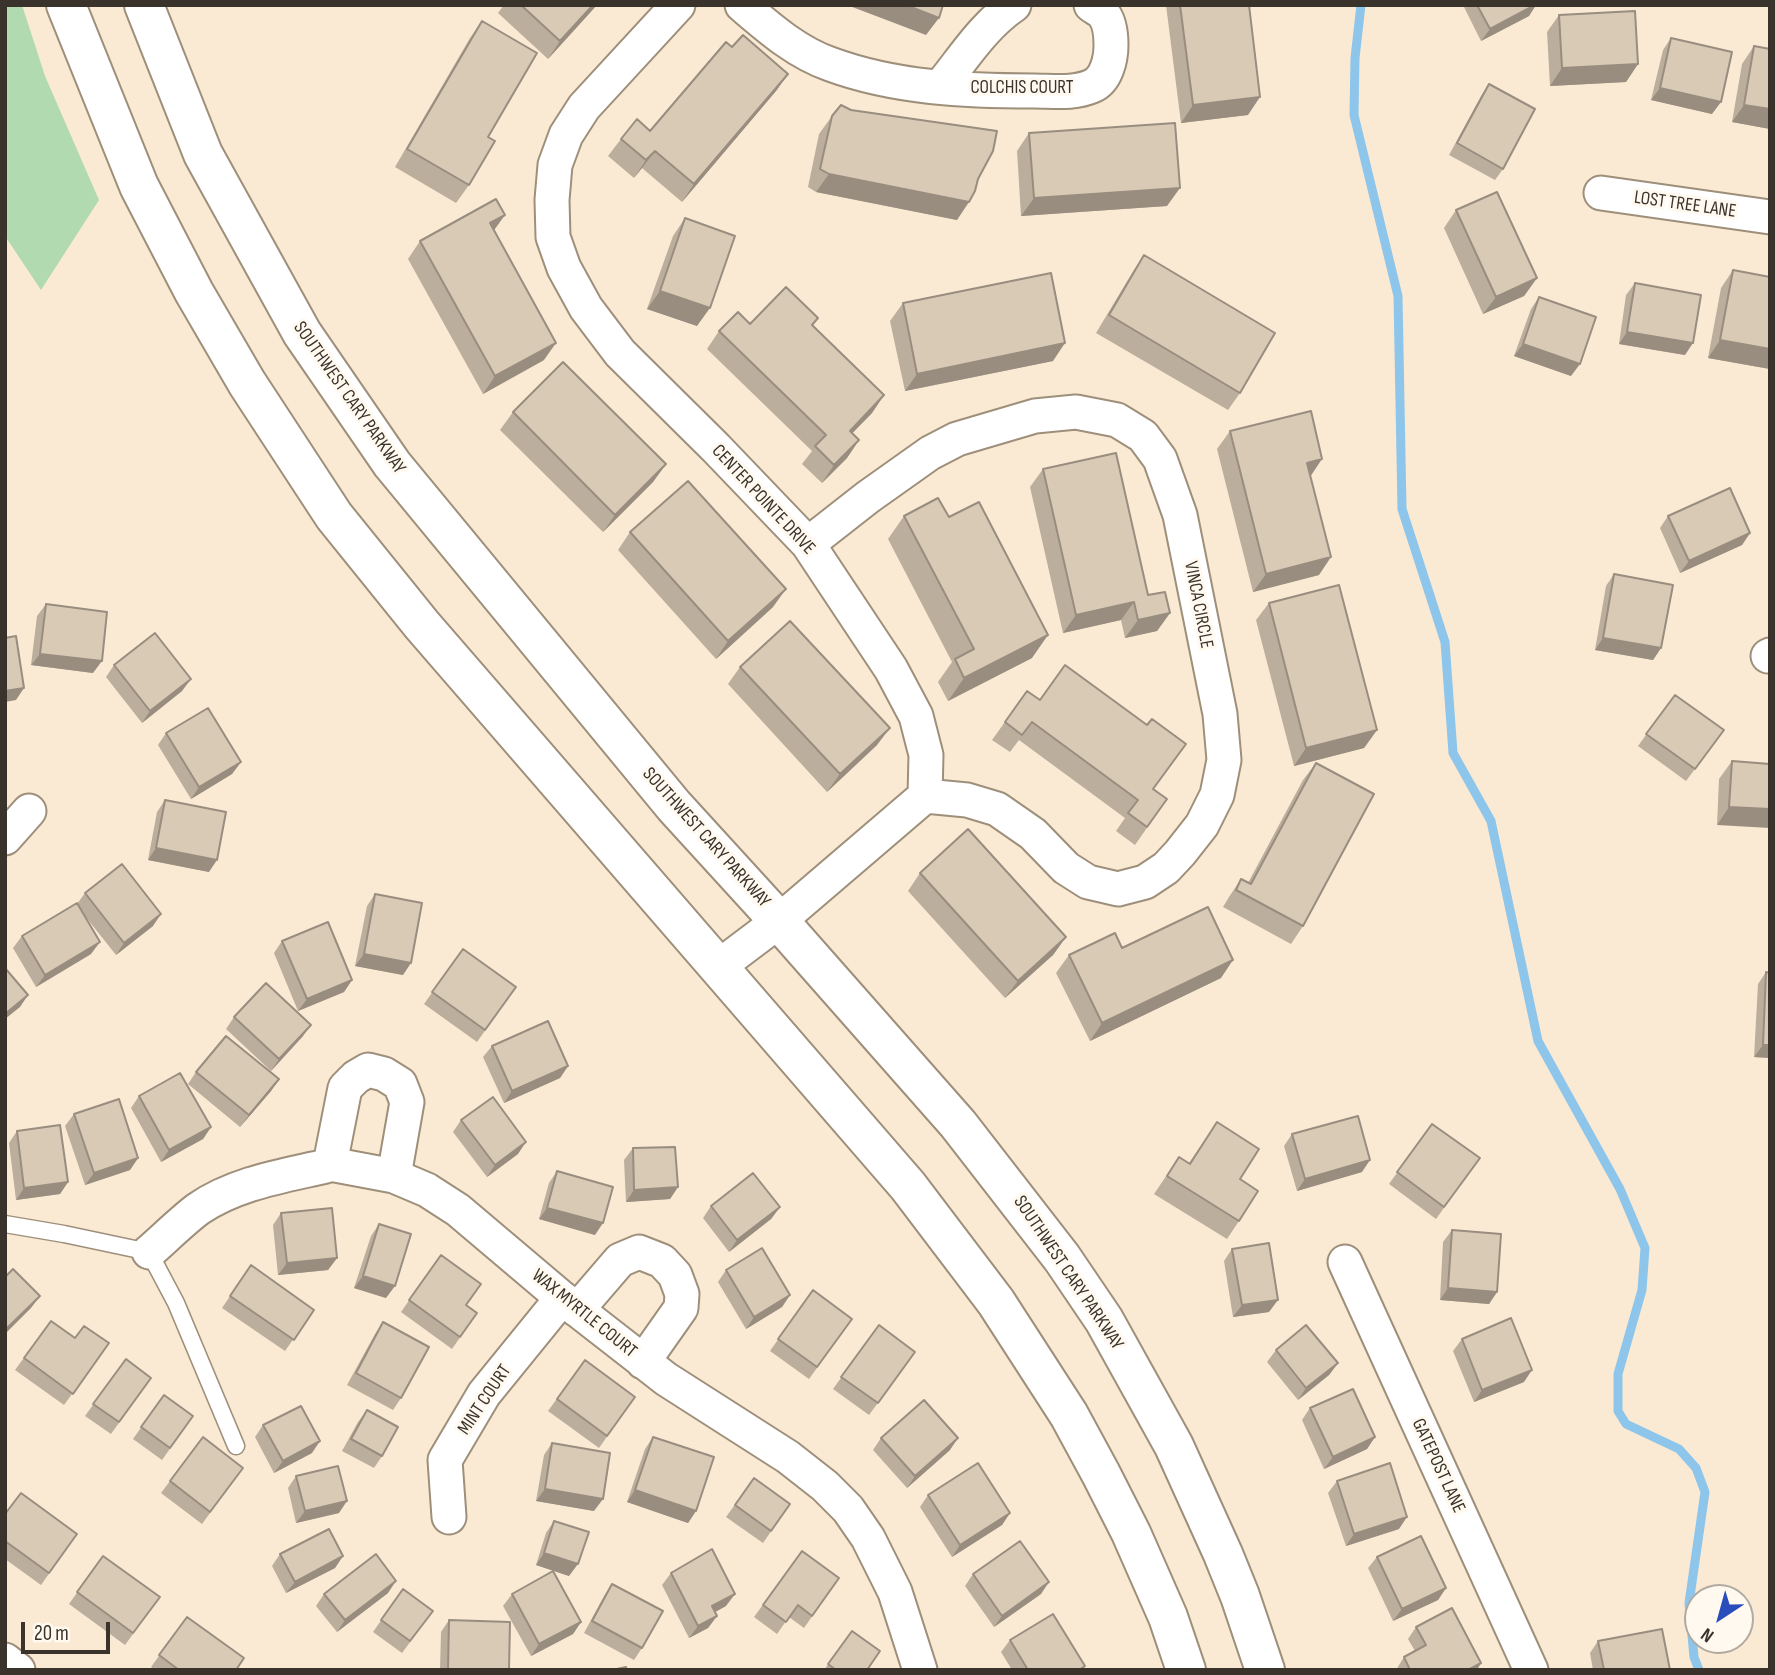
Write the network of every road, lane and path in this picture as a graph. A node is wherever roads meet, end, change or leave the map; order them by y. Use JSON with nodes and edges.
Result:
{"nodes":[{"id":1,"x":66,"y":5,"type":"edge"},
{"id":2,"x":144,"y":5,"type":"edge"},
{"id":3,"x":678,"y":5,"type":"edge"},
{"id":4,"x":742,"y":5,"type":"edge"},
{"id":5,"x":1014,"y":5,"type":"edge"},
{"id":6,"x":1091,"y":5,"type":"edge"},
{"id":7,"x":940,"y":87,"type":"junction"},
{"id":8,"x":1601,"y":193,"type":"dead end"},
{"id":9,"x":1770,"y":217,"type":"edge"},
{"id":10,"x":808,"y":544,"type":"junction"},
{"id":11,"x":925,"y":796,"type":"junction"},
{"id":12,"x":29,"y":811,"type":"dead end"},
{"id":13,"x":5,"y":838,"type":"edge"},
{"id":14,"x":779,"y":920,"type":"junction"},
{"id":15,"x":718,"y":967,"type":"junction"},
{"id":16,"x":330,"y":1164,"type":"junction"},
{"id":17,"x":394,"y":1176,"type":"junction"},
{"id":18,"x":5,"y":1224,"type":"edge"},
{"id":19,"x":149,"y":1252,"type":"junction"},
{"id":20,"x":1345,"y":1262,"type":"dead end"},
{"id":21,"x":570,"y":1304,"type":"junction"},
{"id":22,"x":643,"y":1362,"type":"junction"},
{"id":23,"x":236,"y":1446,"type":"dead end"},
{"id":24,"x":449,"y":1517,"type":"dead end"},
{"id":25,"x":5,"y":1660,"type":"edge"},
{"id":26,"x":18,"y":1670,"type":"edge"},
{"id":27,"x":920,"y":1670,"type":"edge"},
{"id":28,"x":1186,"y":1670,"type":"edge"},
{"id":29,"x":1265,"y":1670,"type":"edge"},
{"id":30,"x":1531,"y":1670,"type":"edge"}],
"edges":[{"from":1,"to":15,"type":"main road"},
{"from":2,"to":14,"type":"main road","name":"SOUTHWEST CARY PARKWAY"},
{"from":3,"to":10,"type":"street","name":"CENTER POINTE DRIVE"},
{"from":4,"to":7,"type":"street","name":"COLCHIS COURT"},
{"from":5,"to":7,"type":"street","name":"COLCHIS COURT"},
{"from":6,"to":7,"type":"street","name":"COLCHIS COURT"},
{"from":8,"to":9,"type":"street","name":"LOST TREE LANE"},
{"from":10,"to":11,"type":"street","name":"CENTER POINTE DRIVE"},
{"from":10,"to":11,"type":"street","name":"VINCA CIRCLE"},
{"from":11,"to":14,"type":"street"},
{"from":12,"to":13,"type":"street"},
{"from":14,"to":15,"type":"street"},
{"from":14,"to":29,"type":"main road","name":"SOUTHWEST CARY PARKWAY"},
{"from":15,"to":28,"type":"main road"},
{"from":16,"to":17,"type":"street","name":"WAX MYRTLE COURT"},
{"from":16,"to":17,"type":"street"},
{"from":16,"to":19,"type":"street","name":"WAX MYRTLE COURT"},
{"from":17,"to":21,"type":"street","name":"WAX MYRTLE COURT"},
{"from":18,"to":19,"type":"lane"},
{"from":19,"to":23,"type":"lane"},
{"from":20,"to":30,"type":"street","name":"GATEPOST LANE"},
{"from":21,"to":22,"type":"street","name":"WAX MYRTLE COURT"},
{"from":21,"to":22,"type":"street","name":"MINT COURT"},
{"from":21,"to":24,"type":"street","name":"MINT COURT"},
{"from":22,"to":27,"type":"street","name":"WAX MYRTLE COURT"},
{"from":25,"to":26,"type":"street"}]}
